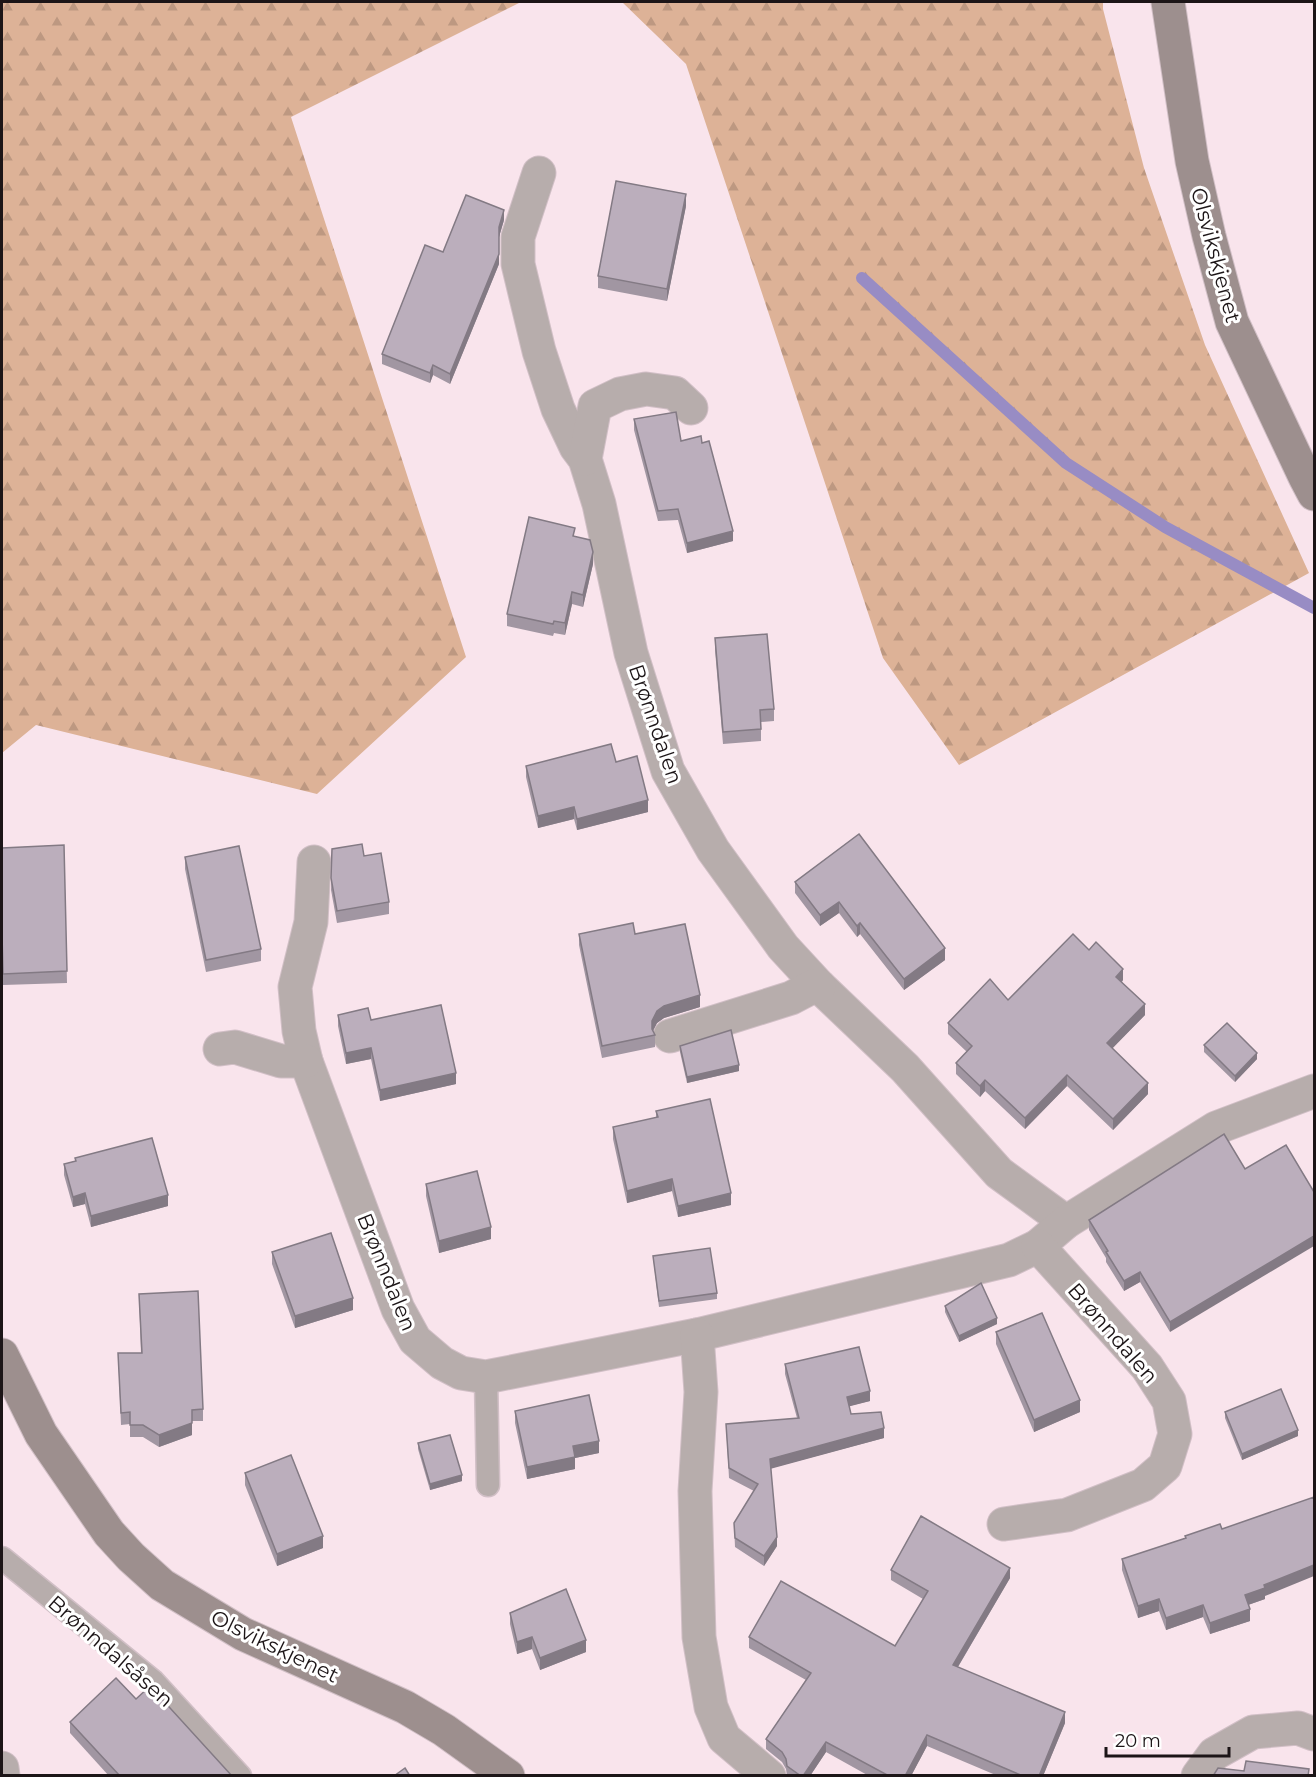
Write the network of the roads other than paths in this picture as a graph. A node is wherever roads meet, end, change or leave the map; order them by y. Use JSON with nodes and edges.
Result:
{"nodes":[{"id":1,"x":1168,"y":2,"type":"edge"},
{"id":2,"x":539,"y":173,"type":"dead end"},
{"id":3,"x":691,"y":408,"type":"dead end"},
{"id":4,"x":585,"y":459,"type":"junction"},
{"id":5,"x":1314,"y":494,"type":"edge"},
{"id":6,"x":314,"y":862,"type":"dead end"},
{"id":7,"x":819,"y":986,"type":"junction"},
{"id":8,"x":670,"y":1036,"type":"dead end"},
{"id":9,"x":220,"y":1049,"type":"dead end"},
{"id":10,"x":306,"y":1061,"type":"junction"},
{"id":11,"x":1314,"y":1091,"type":"edge"},
{"id":12,"x":1066,"y":1222,"type":"junction"},
{"id":13,"x":1038,"y":1246,"type":"junction"},
{"id":14,"x":697,"y":1335,"type":"junction"},
{"id":15,"x":2,"y":1355,"type":"edge"},
{"id":16,"x":486,"y":1377,"type":"junction"},
{"id":17,"x":488,"y":1485,"type":"dead end"},
{"id":18,"x":1004,"y":1524,"type":"dead end"},
{"id":19,"x":2,"y":1558,"type":"edge"},
{"id":20,"x":1314,"y":1734,"type":"edge"},
{"id":21,"x":2,"y":1768,"type":"edge"},
{"id":22,"x":3,"y":1776,"type":"edge"},
{"id":23,"x":240,"y":1776,"type":"edge"},
{"id":24,"x":508,"y":1776,"type":"edge"},
{"id":25,"x":769,"y":1776,"type":"edge"},
{"id":26,"x":1198,"y":1776,"type":"edge"}],
"edges":[{"from":1,"to":5,"type":"main road","name":"Olsvikskjenet"},
{"from":2,"to":4,"type":"street","name":"Brønndalen"},
{"from":3,"to":4,"type":"street","name":"Brønndalen"},
{"from":4,"to":7,"type":"street","name":"Brønndalen"},
{"from":6,"to":10,"type":"street","name":"Brønndalen"},
{"from":7,"to":8,"type":"street"},
{"from":7,"to":12,"type":"street","name":"Brønndalen"},
{"from":9,"to":10,"type":"street"},
{"from":10,"to":16,"type":"street","name":"Brønndalen"},
{"from":11,"to":12,"type":"street","name":"Brønndalen"},
{"from":12,"to":13,"type":"street","name":"Brønndalen"},
{"from":13,"to":14,"type":"street","name":"Brønndalen"},
{"from":13,"to":18,"type":"street","name":"Brønndalen"},
{"from":14,"to":16,"type":"street","name":"Brønndalen"},
{"from":14,"to":25,"type":"street"},
{"from":15,"to":24,"type":"main road","name":"Olsvikskjenet"},
{"from":16,"to":17,"type":"lane"},
{"from":19,"to":23,"type":"lane","name":"Brønndalsåsen"},
{"from":20,"to":26,"type":"street"},
{"from":21,"to":22,"type":"street"}]}
